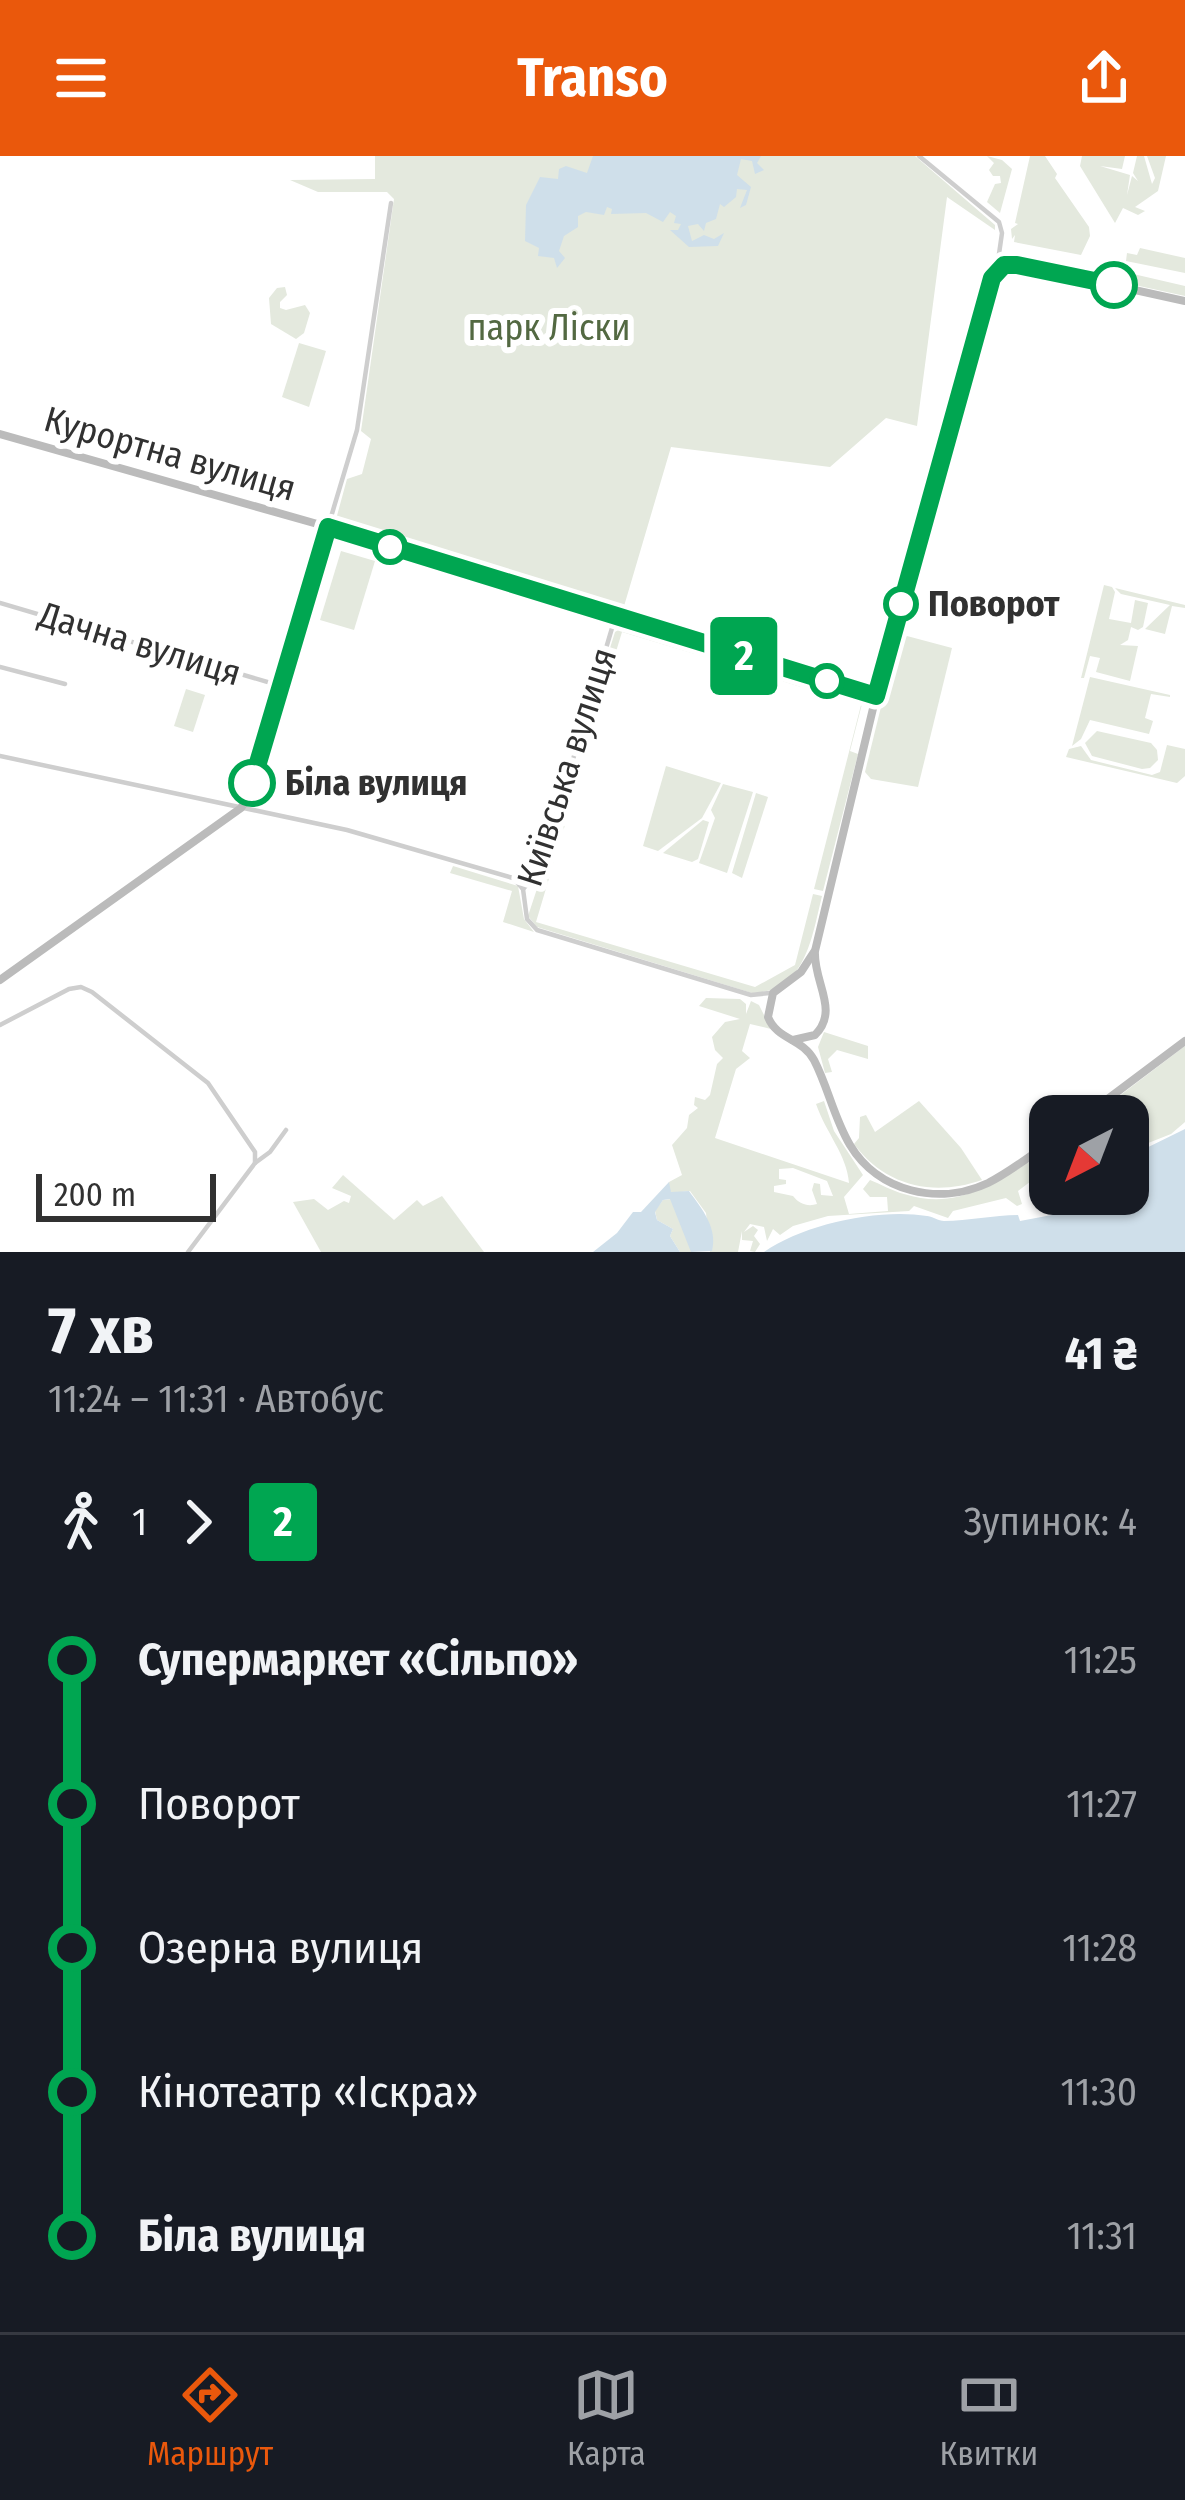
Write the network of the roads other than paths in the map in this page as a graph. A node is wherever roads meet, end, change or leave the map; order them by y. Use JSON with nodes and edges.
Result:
{"nodes":[{"id":1,"x":919,"y":156,"type":"edge"},
{"id":2,"x":392,"y":203,"type":"dead end"},
{"id":3,"x":997,"y":269,"type":"junction"},
{"id":4,"x":1185,"y":301,"type":"edge"},
{"id":5,"x":0,"y":434,"type":"edge"},
{"id":6,"x":328,"y":527,"type":"junction"},
{"id":7,"x":0,"y":602,"type":"edge"},
{"id":8,"x":616,"y":617,"type":"junction"},
{"id":9,"x":0,"y":667,"type":"edge"},
{"id":10,"x":65,"y":685,"type":"dead end"},
{"id":11,"x":281,"y":686,"type":"junction"},
{"id":12,"x":876,"y":696,"type":"junction"},
{"id":13,"x":0,"y":756,"type":"edge"},
{"id":14,"x":241,"y":808,"type":"junction"},
{"id":15,"x":523,"y":889,"type":"junction"},
{"id":16,"x":815,"y":951,"type":"junction"},
{"id":17,"x":0,"y":980,"type":"edge"},
{"id":18,"x":788,"y":982,"type":"junction"},
{"id":19,"x":776,"y":990,"type":"junction"},
{"id":20,"x":820,"y":990,"type":"junction"},
{"id":21,"x":751,"y":995,"type":"junction"},
{"id":22,"x":768,"y":1013,"type":"junction"},
{"id":23,"x":0,"y":1025,"type":"edge"},
{"id":24,"x":820,"y":1031,"type":"junction"},
{"id":25,"x":793,"y":1040,"type":"junction"},
{"id":26,"x":1185,"y":1041,"type":"edge"},
{"id":27,"x":816,"y":1064,"type":"junction"},
{"id":28,"x":1112,"y":1095,"type":"edge"},
{"id":29,"x":286,"y":1130,"type":"dead end"},
{"id":30,"x":1029,"y":1156,"type":"edge"},
{"id":31,"x":255,"y":1163,"type":"junction"},
{"id":32,"x":188,"y":1252,"type":"edge"}],
"edges":[{"from":1,"to":3,"type":"street"},
{"from":2,"to":6,"type":"street"},
{"from":3,"to":4,"type":"street"},
{"from":3,"to":12,"type":"street"},
{"from":5,"to":6,"type":"street","name":"Курортна вулиця"},
{"from":6,"to":8,"type":"street","name":"Курортна вулиця"},
{"from":6,"to":11,"type":"street"},
{"from":7,"to":11,"type":"street","name":"Дачна вулиця"},
{"from":8,"to":12,"type":"street","name":"Курортна вулиця"},
{"from":8,"to":15,"type":"street","name":"Київська вулиця"},
{"from":9,"to":10,"type":"street"},
{"from":11,"to":14,"type":"street"},
{"from":12,"to":16,"type":"street"},
{"from":13,"to":14,"type":"street"},
{"from":14,"to":15,"type":"street"},
{"from":14,"to":17,"type":"street"},
{"from":15,"to":21,"type":"street","name":"Київська вулиця"},
{"from":16,"to":18,"type":"street"},
{"from":16,"to":20,"type":"street"},
{"from":18,"to":19,"type":"street"},
{"from":18,"to":20,"type":"street"},
{"from":19,"to":21,"type":"street"},
{"from":19,"to":22,"type":"street"},
{"from":20,"to":24,"type":"street"},
{"from":21,"to":22,"type":"street"},
{"from":22,"to":25,"type":"street"},
{"from":23,"to":31,"type":"street"},
{"from":24,"to":25,"type":"street"},
{"from":24,"to":27,"type":"street"},
{"from":25,"to":27,"type":"street"},
{"from":26,"to":28,"type":"street"},
{"from":27,"to":30,"type":"street"},
{"from":29,"to":31,"type":"street"},
{"from":31,"to":32,"type":"street"}]}
